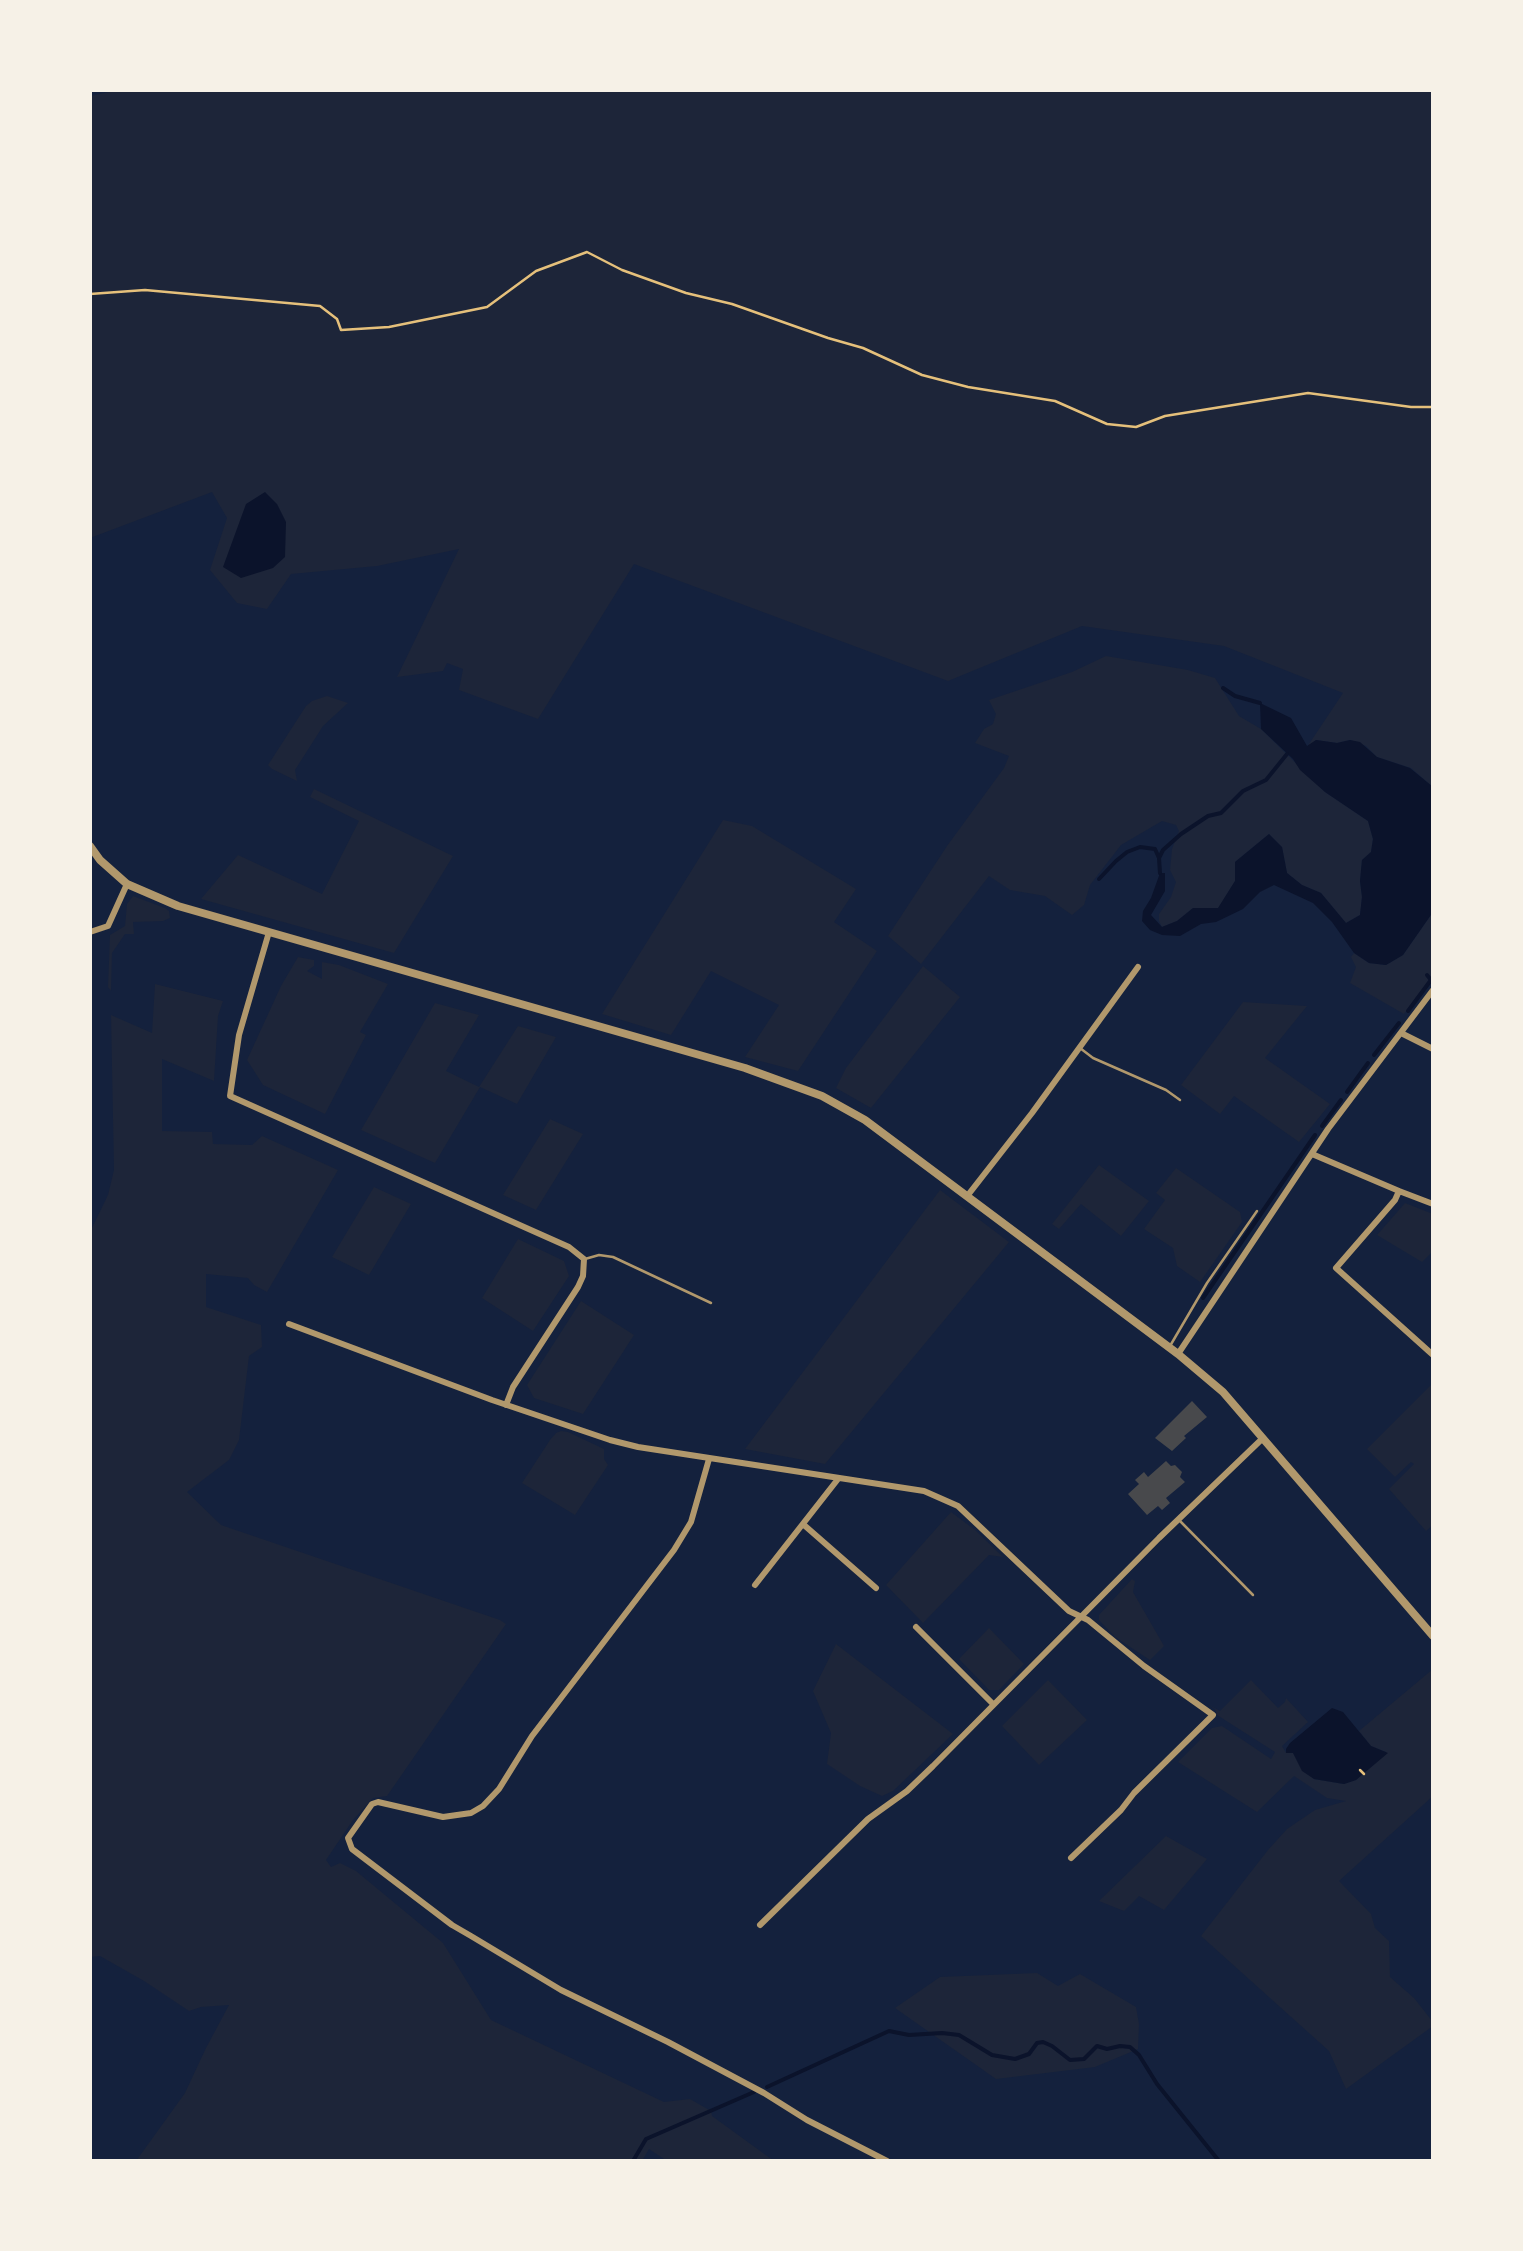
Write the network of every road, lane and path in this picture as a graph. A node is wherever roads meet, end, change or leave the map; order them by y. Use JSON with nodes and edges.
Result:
{"nodes":[{"id":1,"x":90,"y":294,"type":"edge"},
{"id":2,"x":1433,"y":407,"type":"edge"},
{"id":3,"x":90,"y":846,"type":"edge"},
{"id":4,"x":127,"y":884,"type":"junction"},
{"id":5,"x":90,"y":932,"type":"edge"},
{"id":6,"x":269,"y":932,"type":"junction"},
{"id":7,"x":1138,"y":967,"type":"dead end"},
{"id":8,"x":1433,"y":990,"type":"edge"},
{"id":9,"x":1400,"y":1033,"type":"junction"},
{"id":10,"x":1078,"y":1048,"type":"junction"},
{"id":11,"x":1433,"y":1049,"type":"edge"},
{"id":12,"x":1180,"y":1100,"type":"dead end"},
{"id":13,"x":1312,"y":1154,"type":"junction"},
{"id":14,"x":1399,"y":1191,"type":"junction"},
{"id":15,"x":968,"y":1195,"type":"junction"},
{"id":16,"x":1433,"y":1204,"type":"edge"},
{"id":17,"x":1257,"y":1212,"type":"dead end"},
{"id":18,"x":584,"y":1259,"type":"junction"},
{"id":19,"x":711,"y":1303,"type":"dead end"},
{"id":20,"x":289,"y":1324,"type":"dead end"},
{"id":21,"x":1169,"y":1347,"type":"junction"},
{"id":22,"x":1178,"y":1354,"type":"junction"},
{"id":23,"x":1433,"y":1354,"type":"edge"},
{"id":24,"x":506,"y":1405,"type":"junction"},
{"id":25,"x":1263,"y":1438,"type":"junction"},
{"id":26,"x":709,"y":1458,"type":"junction"},
{"id":27,"x":839,"y":1478,"type":"junction"},
{"id":28,"x":1178,"y":1520,"type":"junction"},
{"id":29,"x":804,"y":1525,"type":"junction"},
{"id":30,"x":755,"y":1585,"type":"dead end"},
{"id":31,"x":876,"y":1588,"type":"dead end"},
{"id":32,"x":1252,"y":1595,"type":"dead end"},
{"id":33,"x":1082,"y":1616,"type":"junction"},
{"id":34,"x":916,"y":1627,"type":"dead end"},
{"id":35,"x":1433,"y":1636,"type":"edge"},
{"id":36,"x":993,"y":1704,"type":"junction"},
{"id":37,"x":1070,"y":1858,"type":"dead end"},
{"id":38,"x":760,"y":1925,"type":"dead end"},
{"id":39,"x":887,"y":2161,"type":"edge"}],
"edges":[{"from":1,"to":2,"type":"path"},
{"from":3,"to":4,"type":"street"},
{"from":4,"to":5,"type":"street"},
{"from":4,"to":6,"type":"street"},
{"from":6,"to":15,"type":"street"},
{"from":6,"to":18,"type":"street"},
{"from":7,"to":10,"type":"street"},
{"from":8,"to":9,"type":"street"},
{"from":9,"to":11,"type":"street"},
{"from":9,"to":13,"type":"street"},
{"from":10,"to":12,"type":"lane"},
{"from":10,"to":15,"type":"street"},
{"from":13,"to":14,"type":"street"},
{"from":13,"to":22,"type":"street"},
{"from":14,"to":16,"type":"street"},
{"from":14,"to":23,"type":"street"},
{"from":15,"to":21,"type":"street"},
{"from":17,"to":21,"type":"lane"},
{"from":18,"to":19,"type":"lane"},
{"from":18,"to":24,"type":"street"},
{"from":20,"to":24,"type":"street"},
{"from":21,"to":22,"type":"street"},
{"from":22,"to":25,"type":"street"},
{"from":24,"to":26,"type":"street"},
{"from":25,"to":28,"type":"street"},
{"from":25,"to":35,"type":"street"},
{"from":26,"to":27,"type":"street"},
{"from":26,"to":39,"type":"street"},
{"from":27,"to":29,"type":"street"},
{"from":27,"to":33,"type":"street"},
{"from":28,"to":32,"type":"lane"},
{"from":28,"to":33,"type":"street"},
{"from":29,"to":30,"type":"street"},
{"from":29,"to":31,"type":"street"},
{"from":33,"to":36,"type":"street"},
{"from":33,"to":37,"type":"street"},
{"from":34,"to":36,"type":"street"},
{"from":36,"to":38,"type":"street"}]}
